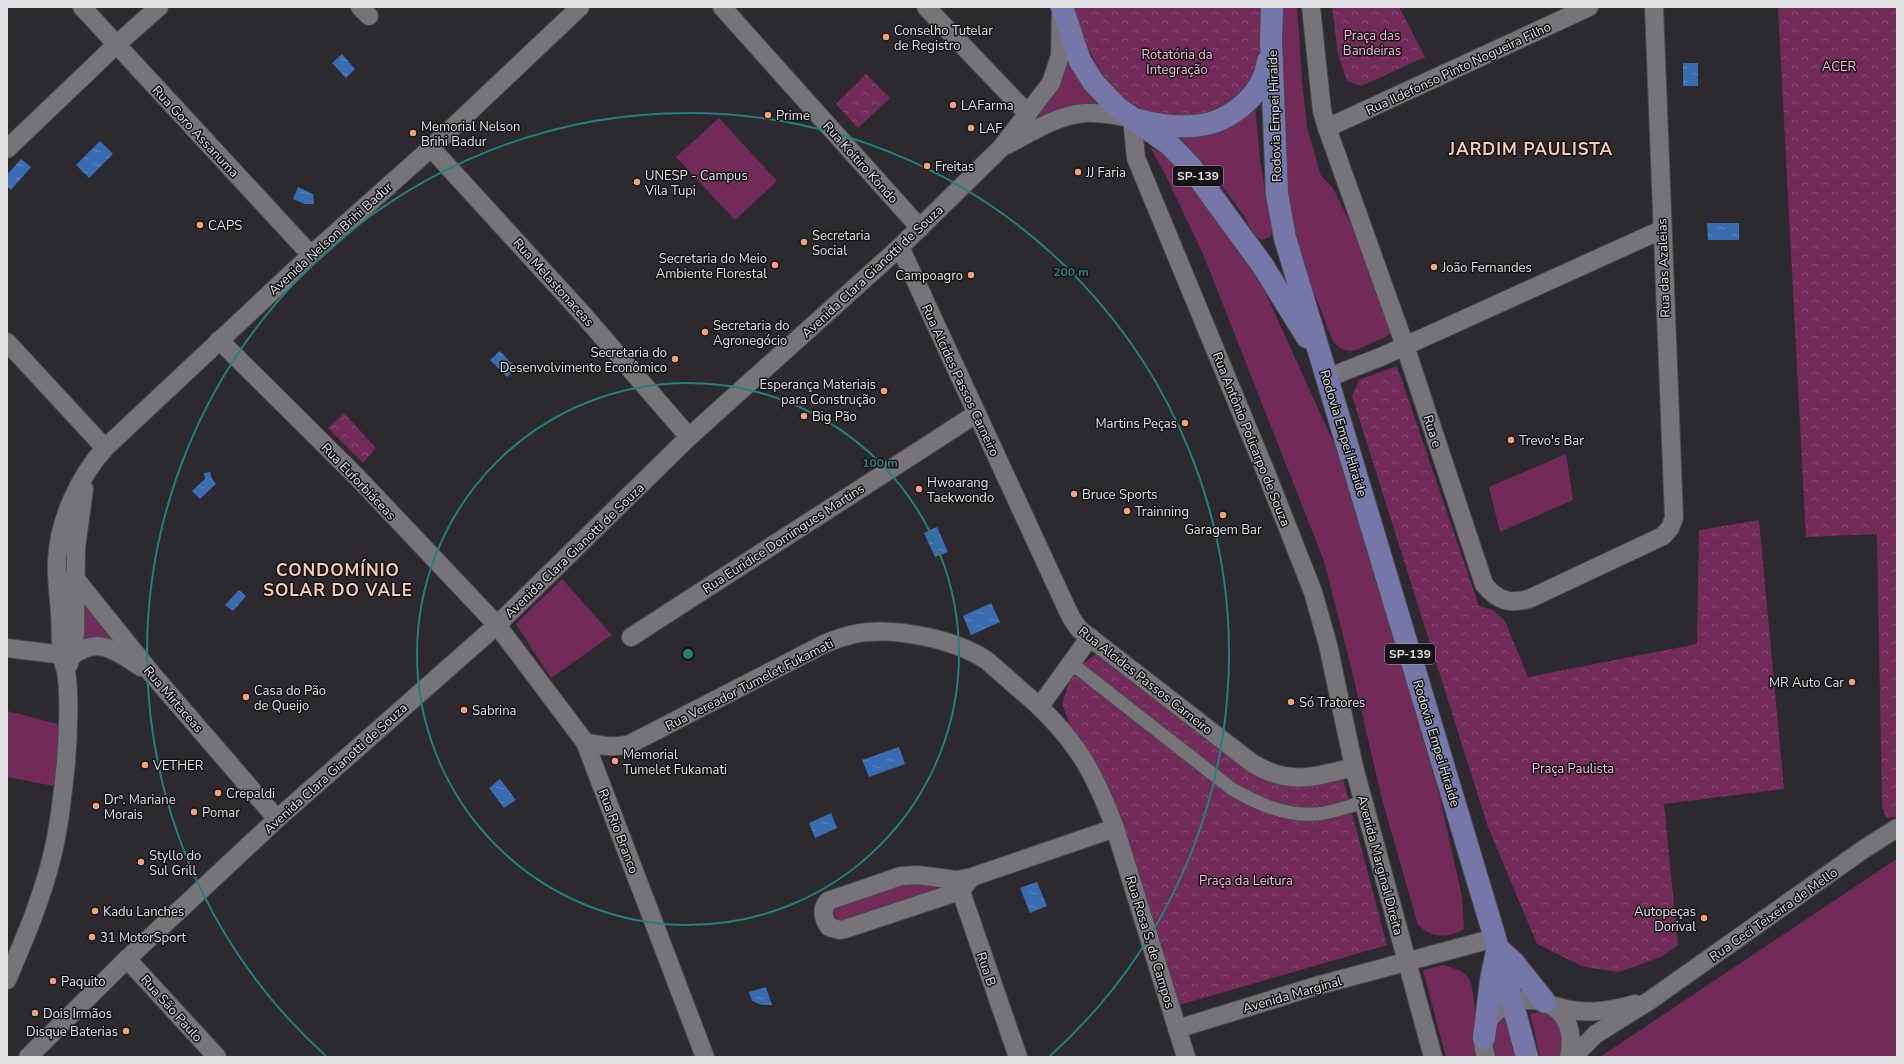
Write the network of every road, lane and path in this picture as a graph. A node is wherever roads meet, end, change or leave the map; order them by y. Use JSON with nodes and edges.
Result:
{"nodes":[{"id":1,"x":82,"y":7,"type":"edge"},
{"id":2,"x":159,"y":7,"type":"edge"},
{"id":3,"x":580,"y":7,"type":"edge"},
{"id":4,"x":722,"y":7,"type":"edge"},
{"id":5,"x":926,"y":7,"type":"edge"},
{"id":6,"x":1062,"y":7,"type":"edge"},
{"id":7,"x":1272,"y":7,"type":"edge"},
{"id":8,"x":1311,"y":7,"type":"edge"},
{"id":9,"x":1589,"y":7,"type":"edge"},
{"id":10,"x":1654,"y":7,"type":"edge"},
{"id":11,"x":1271,"y":41,"type":"junction"},
{"id":12,"x":117,"y":44,"type":"junction"},
{"id":13,"x":1028,"y":114,"type":"junction"},
{"id":14,"x":1132,"y":118,"type":"junction"},
{"id":15,"x":1327,"y":128,"type":"junction"},
{"id":16,"x":431,"y":148,"type":"junction"},
{"id":17,"x":1001,"y":148,"type":"junction"},
{"id":18,"x":7,"y":149,"type":"edge"},
{"id":19,"x":920,"y":228,"type":"junction"},
{"id":20,"x":1661,"y":230,"type":"junction"},
{"id":21,"x":900,"y":247,"type":"junction"},
{"id":22,"x":310,"y":255,"type":"junction"},
{"id":23,"x":219,"y":340,"type":"junction"},
{"id":24,"x":7,"y":342,"type":"edge"},
{"id":25,"x":1405,"y":346,"type":"junction"},
{"id":26,"x":1325,"y":370,"type":"junction"},
{"id":27,"x":976,"y":414,"type":"junction"},
{"id":28,"x":689,"y":437,"type":"junction"},
{"id":29,"x":105,"y":448,"type":"junction"},
{"id":30,"x":1670,"y":528,"type":"joint"},
{"id":31,"x":66,"y":577,"type":"junction"},
{"id":32,"x":497,"y":625,"type":"junction"},
{"id":33,"x":631,"y":637,"type":"dead end"},
{"id":34,"x":1090,"y":637,"type":"junction"},
{"id":35,"x":7,"y":648,"type":"edge"},
{"id":36,"x":67,"y":661,"type":"junction"},
{"id":37,"x":1071,"y":663,"type":"junction"},
{"id":38,"x":152,"y":674,"type":"junction"},
{"id":39,"x":1040,"y":706,"type":"junction"},
{"id":40,"x":585,"y":742,"type":"junction"},
{"id":41,"x":1354,"y":768,"type":"junction"},
{"id":42,"x":1364,"y":802,"type":"junction"},
{"id":43,"x":277,"y":819,"type":"junction"},
{"id":44,"x":1115,"y":828,"type":"junction"},
{"id":45,"x":1897,"y":828,"type":"edge"},
{"id":46,"x":963,"y":883,"type":"junction"},
{"id":47,"x":1497,"y":943,"type":"junction"},
{"id":48,"x":127,"y":959,"type":"junction"},
{"id":49,"x":1408,"y":963,"type":"junction"},
{"id":50,"x":7,"y":980,"type":"edge"},
{"id":51,"x":1649,"y":1001,"type":"junction"},
{"id":52,"x":1514,"y":1002,"type":"junction"},
{"id":53,"x":1550,"y":1004,"type":"junction"},
{"id":54,"x":1177,"y":1029,"type":"junction"},
{"id":55,"x":1485,"y":1048,"type":"edge"},
{"id":56,"x":28,"y":1057,"type":"edge"},
{"id":57,"x":217,"y":1057,"type":"edge"},
{"id":58,"x":705,"y":1057,"type":"edge"},
{"id":59,"x":1018,"y":1057,"type":"edge"},
{"id":60,"x":1186,"y":1057,"type":"edge"},
{"id":61,"x":1433,"y":1057,"type":"edge"},
{"id":62,"x":1527,"y":1057,"type":"edge"},
{"id":63,"x":1569,"y":1057,"type":"edge"},
{"id":64,"x":1573,"y":1057,"type":"edge"}],
"edges":[{"from":1,"to":12,"type":"street","name":"Rua Goro Assanuma"},
{"from":2,"to":12,"type":"street"},
{"from":3,"to":16,"type":"street","name":"Avenida Nelson Brihi Badur"},
{"from":4,"to":19,"type":"street","name":"Rua Koitiro Kondo"},
{"from":5,"to":13,"type":"street"},
{"from":6,"to":13,"type":"street","name":"Avenida Clara Gianotti de Souza"},
{"from":6,"to":14,"type":"main road","name":"Rodovia Empei Hiraide","number":"SP-139"},
{"from":7,"to":11,"type":"main road","name":"Rodovia Empei Hiraide","number":"SP-139"},
{"from":8,"to":15,"type":"street","name":"Rua e"},
{"from":9,"to":15,"type":"street","name":"Rua Ildefonso Pinto Nogueira Filho"},
{"from":10,"to":20,"type":"street","name":"Rua das Azaleias"},
{"from":11,"to":14,"type":"main road"},
{"from":11,"to":26,"type":"main road","name":"Rodovia Empei Hiraide","number":"SP-139"},
{"from":12,"to":18,"type":"street"},
{"from":12,"to":22,"type":"street","name":"Rua Goro Assanuma"},
{"from":13,"to":17,"type":"street","name":"Avenida Clara Gianotti de Souza"},
{"from":14,"to":17,"type":"street"},
{"from":14,"to":26,"type":"main road","name":"Rodovia Empei Hiraide","number":"SP-139"},
{"from":14,"to":41,"type":"street","name":"Rua Antônio Policarpo de Souza"},
{"from":15,"to":25,"type":"street","name":"Rua e"},
{"from":16,"to":22,"type":"street","name":"Avenida Nelson Brihi Badur"},
{"from":16,"to":28,"type":"street","name":"Rua Melastonaceas"},
{"from":17,"to":19,"type":"street","name":"Avenida Clara Gianotti de Souza"},
{"from":19,"to":21,"type":"street","name":"Avenida Clara Gianotti de Souza"},
{"from":20,"to":25,"type":"street"},
{"from":20,"to":30,"type":"street","name":"Rua das Azaleias"},
{"from":21,"to":27,"type":"street","name":"Rua Alcides Passos Carneiro"},
{"from":21,"to":28,"type":"street","name":"Avenida Clara Gianotti de Souza"},
{"from":22,"to":23,"type":"street","name":"Avenida Nelson Brihi Badur"},
{"from":23,"to":29,"type":"street","name":"Avenida Nelson Brihi Badur"},
{"from":23,"to":32,"type":"street","name":"Rua Euforbiáceas"},
{"from":24,"to":29,"type":"street"},
{"from":25,"to":26,"type":"street"},
{"from":25,"to":30,"type":"street","name":"Rua e"},
{"from":26,"to":47,"type":"main road","name":"Rodovia Empei Hiraide","number":"SP-139"},
{"from":27,"to":33,"type":"street","name":"Rua Euridice Domingues Martins"},
{"from":27,"to":34,"type":"street","name":"Rua Alcides Passos Carneiro"},
{"from":28,"to":32,"type":"street","name":"Avenida Clara Gianotti de Souza"},
{"from":29,"to":31,"type":"street","name":"Avenida Nelson Brihi Badur"},
{"from":31,"to":36,"type":"street","name":"Avenida Nelson Brihi Badur"},
{"from":31,"to":38,"type":"street","name":"Rua Mirtaceas"},
{"from":32,"to":40,"type":"street","name":"Rua Rio Branco"},
{"from":32,"to":43,"type":"street","name":"Avenida Clara Gianotti de Souza"},
{"from":34,"to":37,"type":"street"},
{"from":34,"to":41,"type":"street","name":"Rua Alcides Passos Carneiro"},
{"from":35,"to":36,"type":"street"},
{"from":36,"to":38,"type":"street"},
{"from":36,"to":50,"type":"street","name":"Avenida Nelson Brihi Badur"},
{"from":37,"to":39,"type":"street"},
{"from":37,"to":42,"type":"street"},
{"from":38,"to":43,"type":"street","name":"Rua Mirtaceas"},
{"from":39,"to":40,"type":"street","name":"Rua Vereador Tumelet Fukamati"},
{"from":39,"to":44,"type":"street","name":"Rua Vereador Tumelet Fukamati"},
{"from":40,"to":58,"type":"street","name":"Rua Rio Branco"},
{"from":41,"to":42,"type":"street","name":"Avenida Marginal Direita"},
{"from":42,"to":49,"type":"street","name":"Avenida Marginal Direita"},
{"from":43,"to":48,"type":"street","name":"Avenida Clara Gianotti de Souza"},
{"from":44,"to":46,"type":"street"},
{"from":44,"to":54,"type":"street","name":"Rua Rosa S. de Campos"},
{"from":45,"to":51,"type":"street","name":"Rua Ceci Teixeira de Mello"},
{"from":46,"to":46,"type":"street"},
{"from":46,"to":59,"type":"street","name":"Rua B"},
{"from":47,"to":49,"type":"street","name":"Avenida Marginal"},
{"from":47,"to":52,"type":"main road","name":"Rodovia Empei Hiraide","number":"SP-139"},
{"from":47,"to":53,"type":"main road"},
{"from":47,"to":55,"type":"main road"},
{"from":48,"to":56,"type":"street","name":"Avenida Clara Gianotti de Souza"},
{"from":48,"to":57,"type":"street","name":"Rua São Paulo"},
{"from":49,"to":54,"type":"street","name":"Avenida Marginal"},
{"from":49,"to":61,"type":"street","name":"Avenida Marginal Direita"},
{"from":51,"to":53,"type":"street","name":"Rua Ceci Teixeira de Mello"},
{"from":51,"to":64,"type":"street","name":"Rua Ceci Teixeira de Mello"},
{"from":52,"to":53,"type":"street","name":"Rua Ceci Teixeira de Mello"},
{"from":52,"to":55,"type":"street"},
{"from":52,"to":62,"type":"main road","name":"Rodovia Empei Hiraide","number":"SP-139"},
{"from":53,"to":63,"type":"street"},
{"from":54,"to":60,"type":"street","name":"Rua Rosa S. de Campos"}]}
